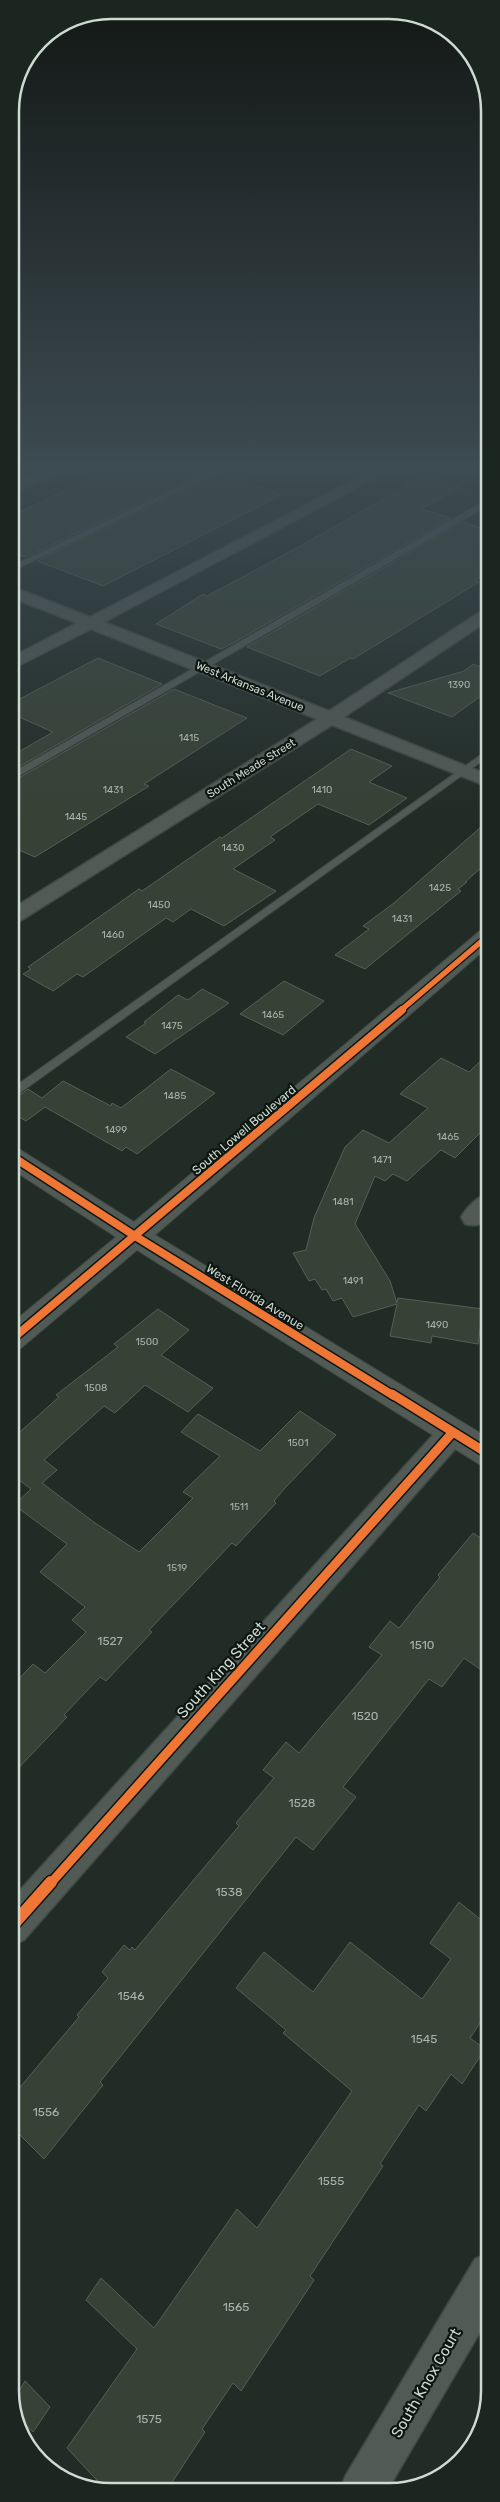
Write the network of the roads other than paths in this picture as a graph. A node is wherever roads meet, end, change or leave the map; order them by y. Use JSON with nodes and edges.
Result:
{"nodes":[{"id":1,"x":167,"y":585,"type":"edge"},
{"id":2,"x":347,"y":585,"type":"edge"},
{"id":3,"x":19,"y":595,"type":"edge"},
{"id":4,"x":481,"y":618,"type":"edge"},
{"id":5,"x":93,"y":624,"type":"junction"},
{"id":6,"x":19,"y":661,"type":"edge"},
{"id":7,"x":204,"y":668,"type":"junction"},
{"id":8,"x":331,"y":718,"type":"junction"},
{"id":9,"x":481,"y":758,"type":"edge"},
{"id":10,"x":464,"y":771,"type":"junction"},
{"id":11,"x":19,"y":773,"type":"edge"},
{"id":12,"x":481,"y":778,"type":"edge"},
{"id":13,"x":19,"y":913,"type":"edge"},
{"id":14,"x":481,"y":942,"type":"edge"},
{"id":15,"x":19,"y":1090,"type":"edge"},
{"id":16,"x":19,"y":1161,"type":"edge"},
{"id":17,"x":135,"y":1236,"type":"junction"},
{"id":18,"x":19,"y":1333,"type":"edge"},
{"id":19,"x":453,"y":1432,"type":"junction"},
{"id":20,"x":481,"y":1449,"type":"edge"},
{"id":21,"x":19,"y":1918,"type":"edge"},
{"id":22,"x":481,"y":2289,"type":"edge"},
{"id":23,"x":367,"y":2483,"type":"edge"}],
"edges":[{"from":1,"to":5,"type":"street"},
{"from":2,"to":7,"type":"lane"},
{"from":3,"to":5,"type":"street","name":"West Arkansas Avenue"},
{"from":4,"to":8,"type":"street","name":"South Meade Street"},
{"from":5,"to":6,"type":"street"},
{"from":5,"to":7,"type":"street","name":"West Arkansas Avenue"},
{"from":7,"to":8,"type":"street","name":"West Arkansas Avenue"},
{"from":7,"to":11,"type":"lane"},
{"from":8,"to":10,"type":"street","name":"West Arkansas Avenue"},
{"from":8,"to":13,"type":"street","name":"South Meade Street"},
{"from":9,"to":10,"type":"lane"},
{"from":10,"to":12,"type":"street","name":"West Arkansas Avenue"},
{"from":10,"to":15,"type":"lane"},
{"from":14,"to":17,"type":"street","name":"South Lowell Boulevard"},
{"from":16,"to":17,"type":"street","name":"West Florida Avenue"},
{"from":17,"to":18,"type":"street","name":"South Lowell Boulevard"},
{"from":17,"to":19,"type":"street","name":"West Florida Avenue"},
{"from":19,"to":20,"type":"street","name":"West Florida Avenue"},
{"from":19,"to":21,"type":"street","name":"South King Street"},
{"from":22,"to":23,"type":"street","name":"South Knox Court"}]}
